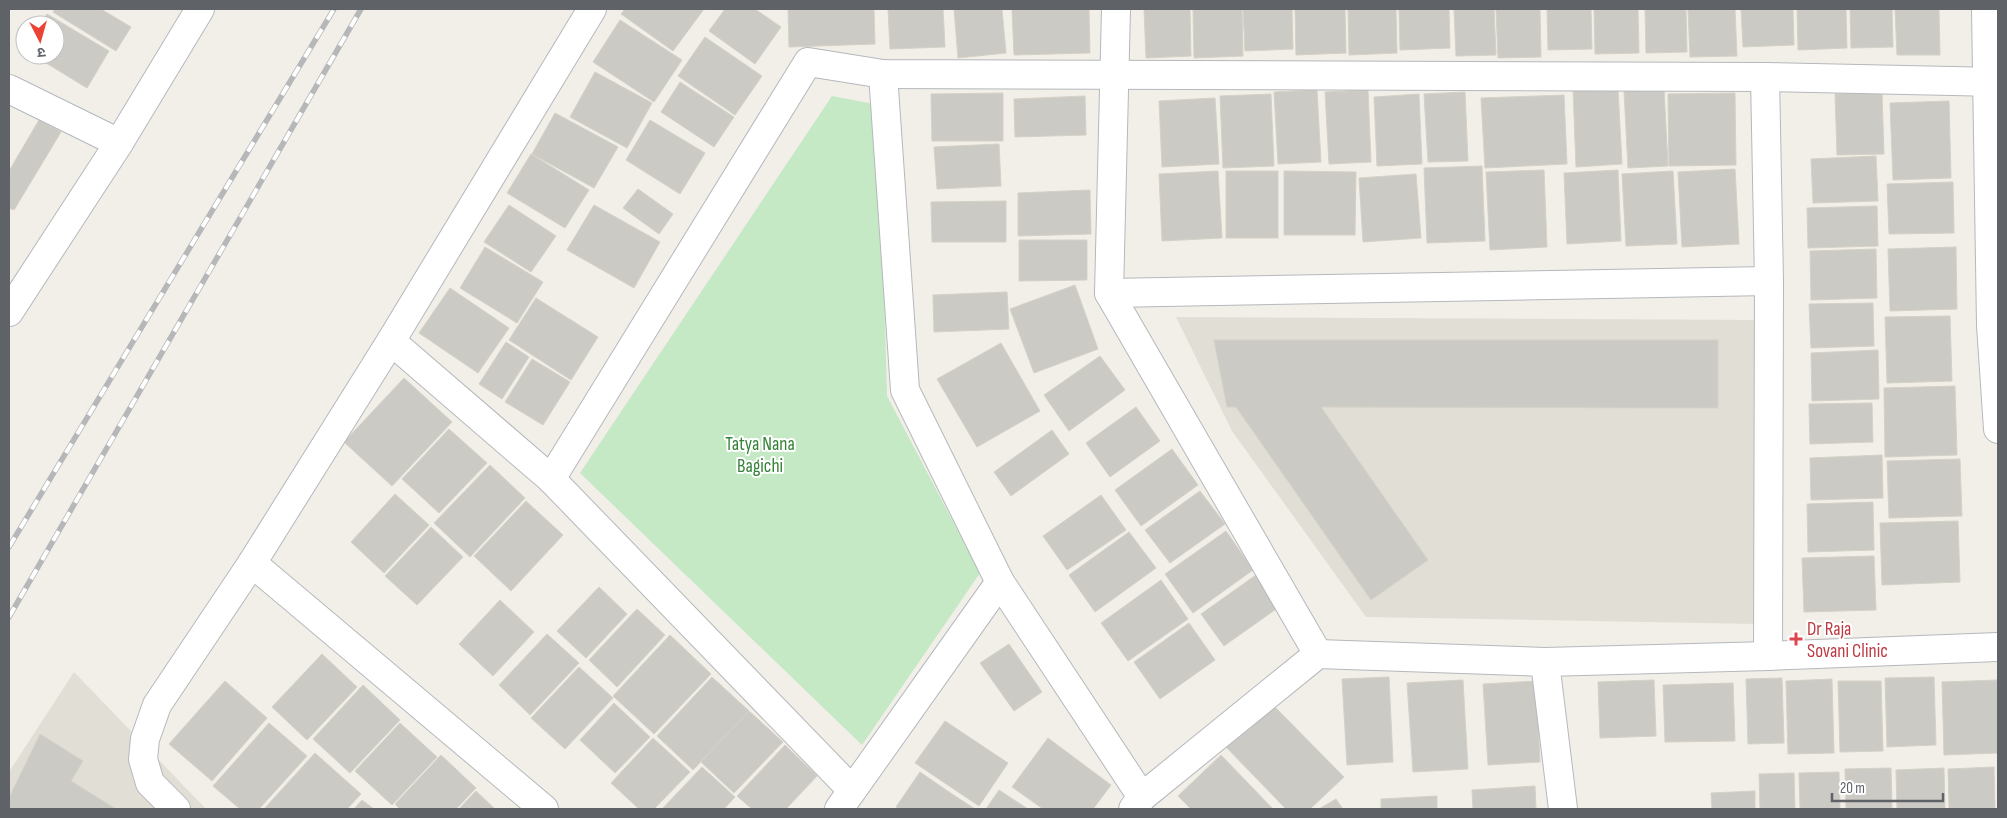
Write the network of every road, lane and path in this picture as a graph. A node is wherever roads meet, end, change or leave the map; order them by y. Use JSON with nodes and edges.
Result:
{"nodes":[{"id":1,"x":200,"y":9,"type":"edge"},
{"id":2,"x":592,"y":9,"type":"edge"},
{"id":3,"x":1116,"y":9,"type":"edge"},
{"id":4,"x":1986,"y":9,"type":"edge"},
{"id":5,"x":883,"y":74,"type":"junction"},
{"id":6,"x":1113,"y":76,"type":"junction"},
{"id":7,"x":1765,"y":77,"type":"junction"},
{"id":8,"x":1993,"y":82,"type":"edge"},
{"id":9,"x":9,"y":89,"type":"edge"},
{"id":10,"x":119,"y":143,"type":"junction"},
{"id":11,"x":1769,"y":281,"type":"junction"},
{"id":12,"x":1109,"y":293,"type":"junction"},
{"id":13,"x":10,"y":309,"type":"edge"},
{"id":14,"x":1995,"y":325,"type":"edge"},
{"id":15,"x":391,"y":341,"type":"junction"},
{"id":16,"x":1998,"y":429,"type":"edge"},
{"id":17,"x":550,"y":479,"type":"junction"},
{"id":18,"x":252,"y":563,"type":"junction"},
{"id":19,"x":1000,"y":582,"type":"junction"},
{"id":20,"x":1998,"y":647,"type":"edge"},
{"id":21,"x":1318,"y":654,"type":"junction"},
{"id":22,"x":1768,"y":656,"type":"junction"},
{"id":23,"x":1545,"y":662,"type":"junction"},
{"id":24,"x":846,"y":800,"type":"edge"},
{"id":25,"x":1137,"y":803,"type":"edge"},
{"id":26,"x":176,"y":809,"type":"edge"},
{"id":27,"x":544,"y":809,"type":"edge"},
{"id":28,"x":1563,"y":809,"type":"edge"}],
"edges":[{"from":1,"to":10,"type":"street"},
{"from":2,"to":15,"type":"street"},
{"from":3,"to":6,"type":"street"},
{"from":4,"to":8,"type":"street"},
{"from":5,"to":6,"type":"street"},
{"from":5,"to":17,"type":"street"},
{"from":5,"to":19,"type":"street"},
{"from":6,"to":7,"type":"street"},
{"from":6,"to":12,"type":"street"},
{"from":7,"to":8,"type":"street"},
{"from":7,"to":11,"type":"street"},
{"from":8,"to":14,"type":"street"},
{"from":9,"to":10,"type":"street"},
{"from":10,"to":13,"type":"street"},
{"from":11,"to":12,"type":"street"},
{"from":11,"to":22,"type":"street"},
{"from":12,"to":21,"type":"street"},
{"from":14,"to":16,"type":"street"},
{"from":15,"to":17,"type":"street"},
{"from":15,"to":18,"type":"street"},
{"from":17,"to":24,"type":"street"},
{"from":18,"to":26,"type":"street"},
{"from":18,"to":27,"type":"street"},
{"from":19,"to":24,"type":"street"},
{"from":19,"to":25,"type":"street"},
{"from":20,"to":22,"type":"street"},
{"from":21,"to":23,"type":"street"},
{"from":21,"to":25,"type":"street"},
{"from":22,"to":23,"type":"street"},
{"from":23,"to":28,"type":"street"}]}
